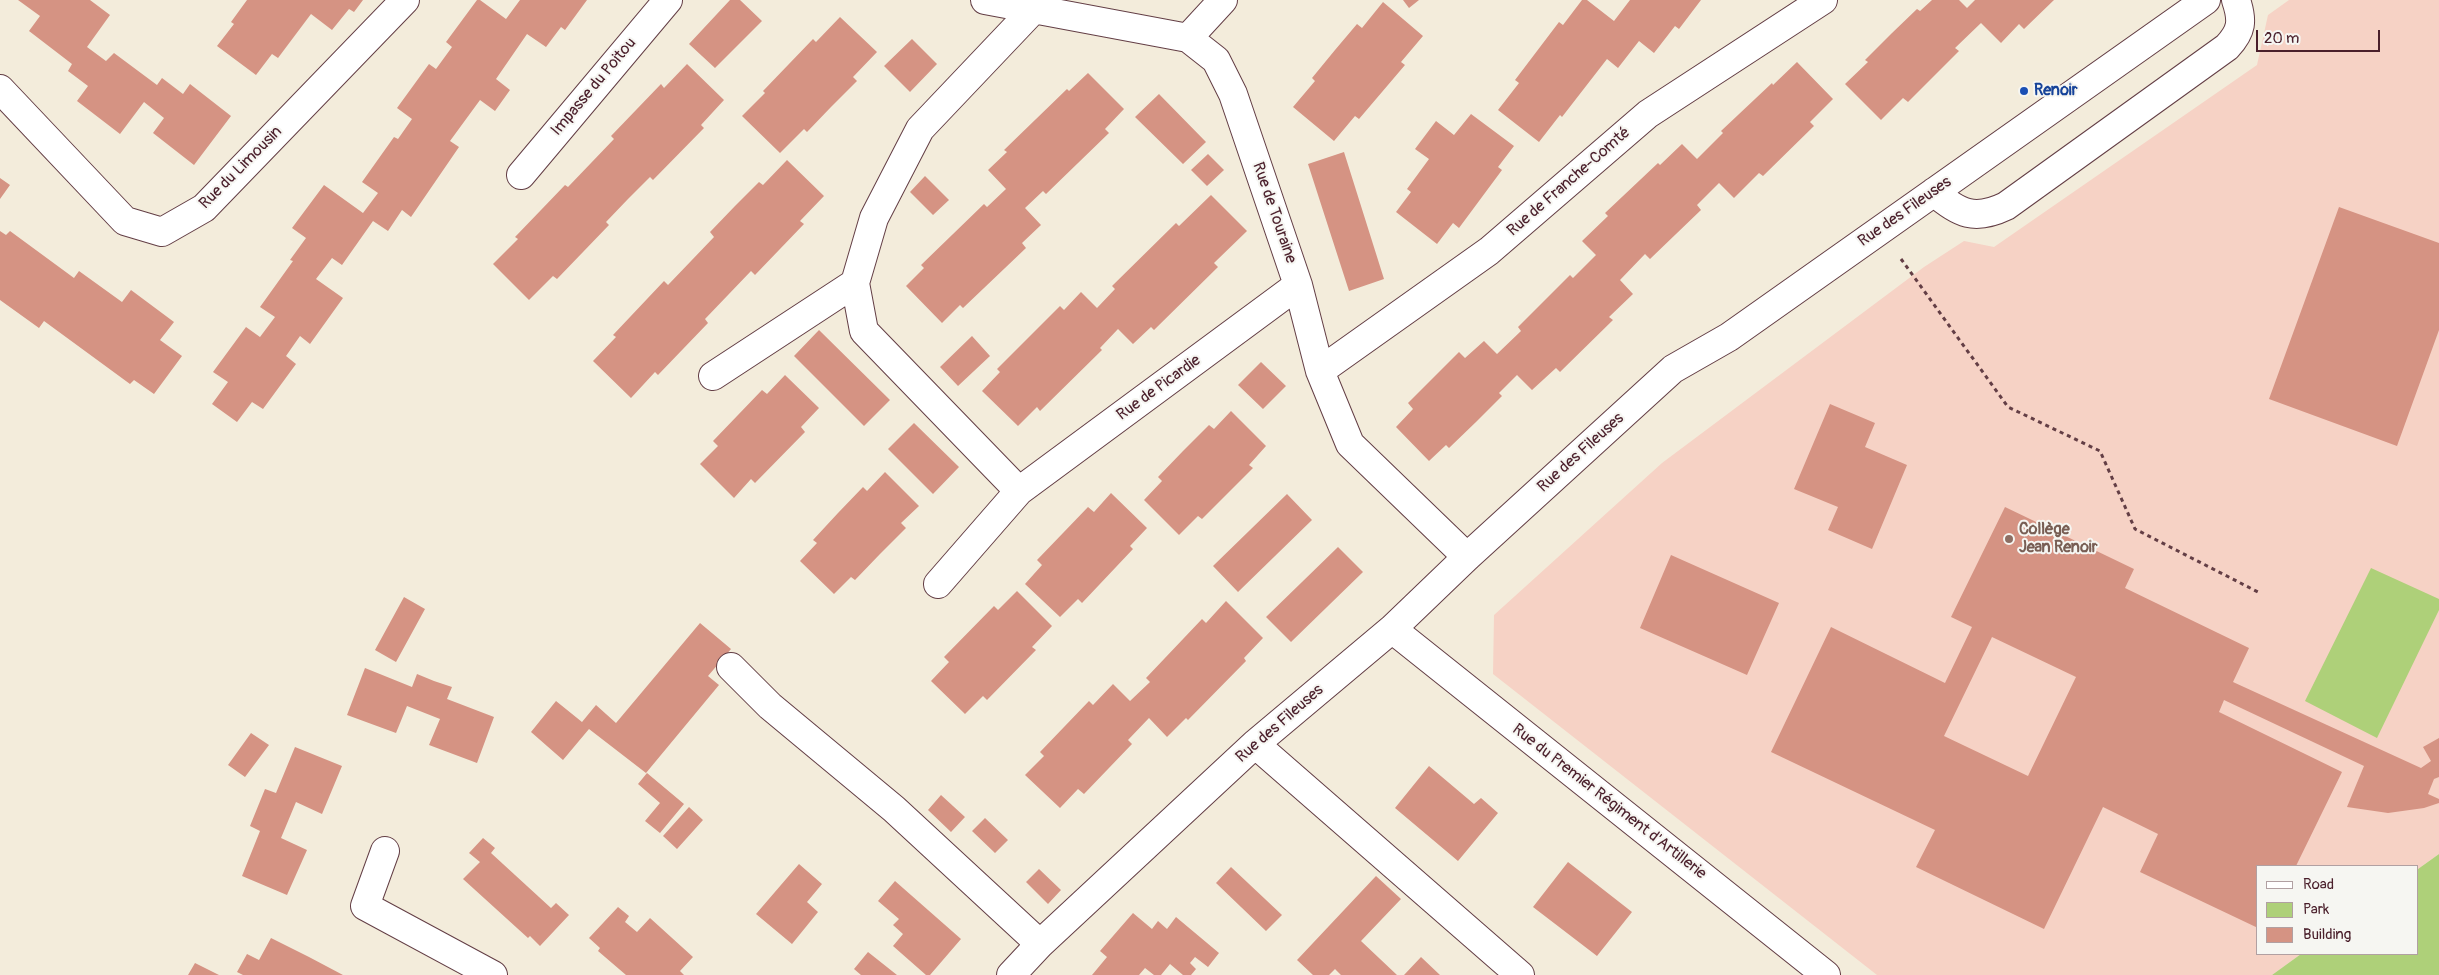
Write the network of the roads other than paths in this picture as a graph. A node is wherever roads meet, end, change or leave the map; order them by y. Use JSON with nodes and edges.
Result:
{"nodes":[{"id":1,"x":405,"y":0,"type":"edge"},
{"id":2,"x":668,"y":0,"type":"edge"},
{"id":3,"x":985,"y":0,"type":"edge"},
{"id":4,"x":1223,"y":0,"type":"edge"},
{"id":5,"x":1823,"y":0,"type":"edge"},
{"id":6,"x":2206,"y":0,"type":"edge"},
{"id":7,"x":2236,"y":0,"type":"edge"},
{"id":8,"x":1032,"y":10,"type":"junction"},
{"id":9,"x":1188,"y":38,"type":"junction"},
{"id":10,"x":0,"y":89,"type":"edge"},
{"id":11,"x":521,"y":175,"type":"dead end"},
{"id":12,"x":1934,"y":192,"type":"junction"},
{"id":13,"x":855,"y":283,"type":"junction"},
{"id":14,"x":1298,"y":285,"type":"junction"},
{"id":15,"x":1320,"y":371,"type":"junction"},
{"id":16,"x":713,"y":376,"type":"dead end"},
{"id":17,"x":1019,"y":490,"type":"junction"},
{"id":18,"x":1467,"y":557,"type":"junction"},
{"id":19,"x":938,"y":584,"type":"dead end"},
{"id":20,"x":1392,"y":629,"type":"junction"},
{"id":21,"x":731,"y":667,"type":"dead end"},
{"id":22,"x":1255,"y":744,"type":"junction"},
{"id":23,"x":385,"y":850,"type":"dead end"},
{"id":24,"x":1040,"y":944,"type":"junction"},
{"id":25,"x":493,"y":975,"type":"edge"},
{"id":26,"x":1011,"y":975,"type":"edge"},
{"id":27,"x":1520,"y":975,"type":"edge"},
{"id":28,"x":1826,"y":975,"type":"edge"}],
"edges":[{"from":1,"to":10,"type":"street","name":"Rue du Limousin"},
{"from":2,"to":11,"type":"street","name":"Impasse du Poitou"},
{"from":3,"to":8,"type":"street","name":"Rue de Touraine"},
{"from":4,"to":9,"type":"street"},
{"from":5,"to":15,"type":"street","name":"Rue de Franche-Comté"},
{"from":6,"to":12,"type":"street","name":"Rue des Fileuses"},
{"from":7,"to":12,"type":"street"},
{"from":8,"to":9,"type":"street","name":"Rue de Touraine"},
{"from":8,"to":13,"type":"street"},
{"from":9,"to":14,"type":"street","name":"Rue de Touraine"},
{"from":12,"to":18,"type":"street","name":"Rue des Fileuses"},
{"from":13,"to":16,"type":"street"},
{"from":13,"to":17,"type":"street"},
{"from":14,"to":15,"type":"street","name":"Rue de Touraine"},
{"from":14,"to":17,"type":"street","name":"Rue de Picardie"},
{"from":15,"to":18,"type":"street","name":"Rue de Touraine"},
{"from":17,"to":19,"type":"street","name":"Rue de Picardie"},
{"from":18,"to":20,"type":"street","name":"Rue des Fileuses"},
{"from":20,"to":22,"type":"street","name":"Rue des Fileuses"},
{"from":20,"to":28,"type":"street","name":"Rue du Premier Régiment d'Artillerie"},
{"from":21,"to":24,"type":"street"},
{"from":22,"to":24,"type":"street","name":"Rue des Fileuses"},
{"from":22,"to":27,"type":"street"},
{"from":23,"to":25,"type":"street"},
{"from":24,"to":26,"type":"street","name":"Rue des Fileuses"}]}
